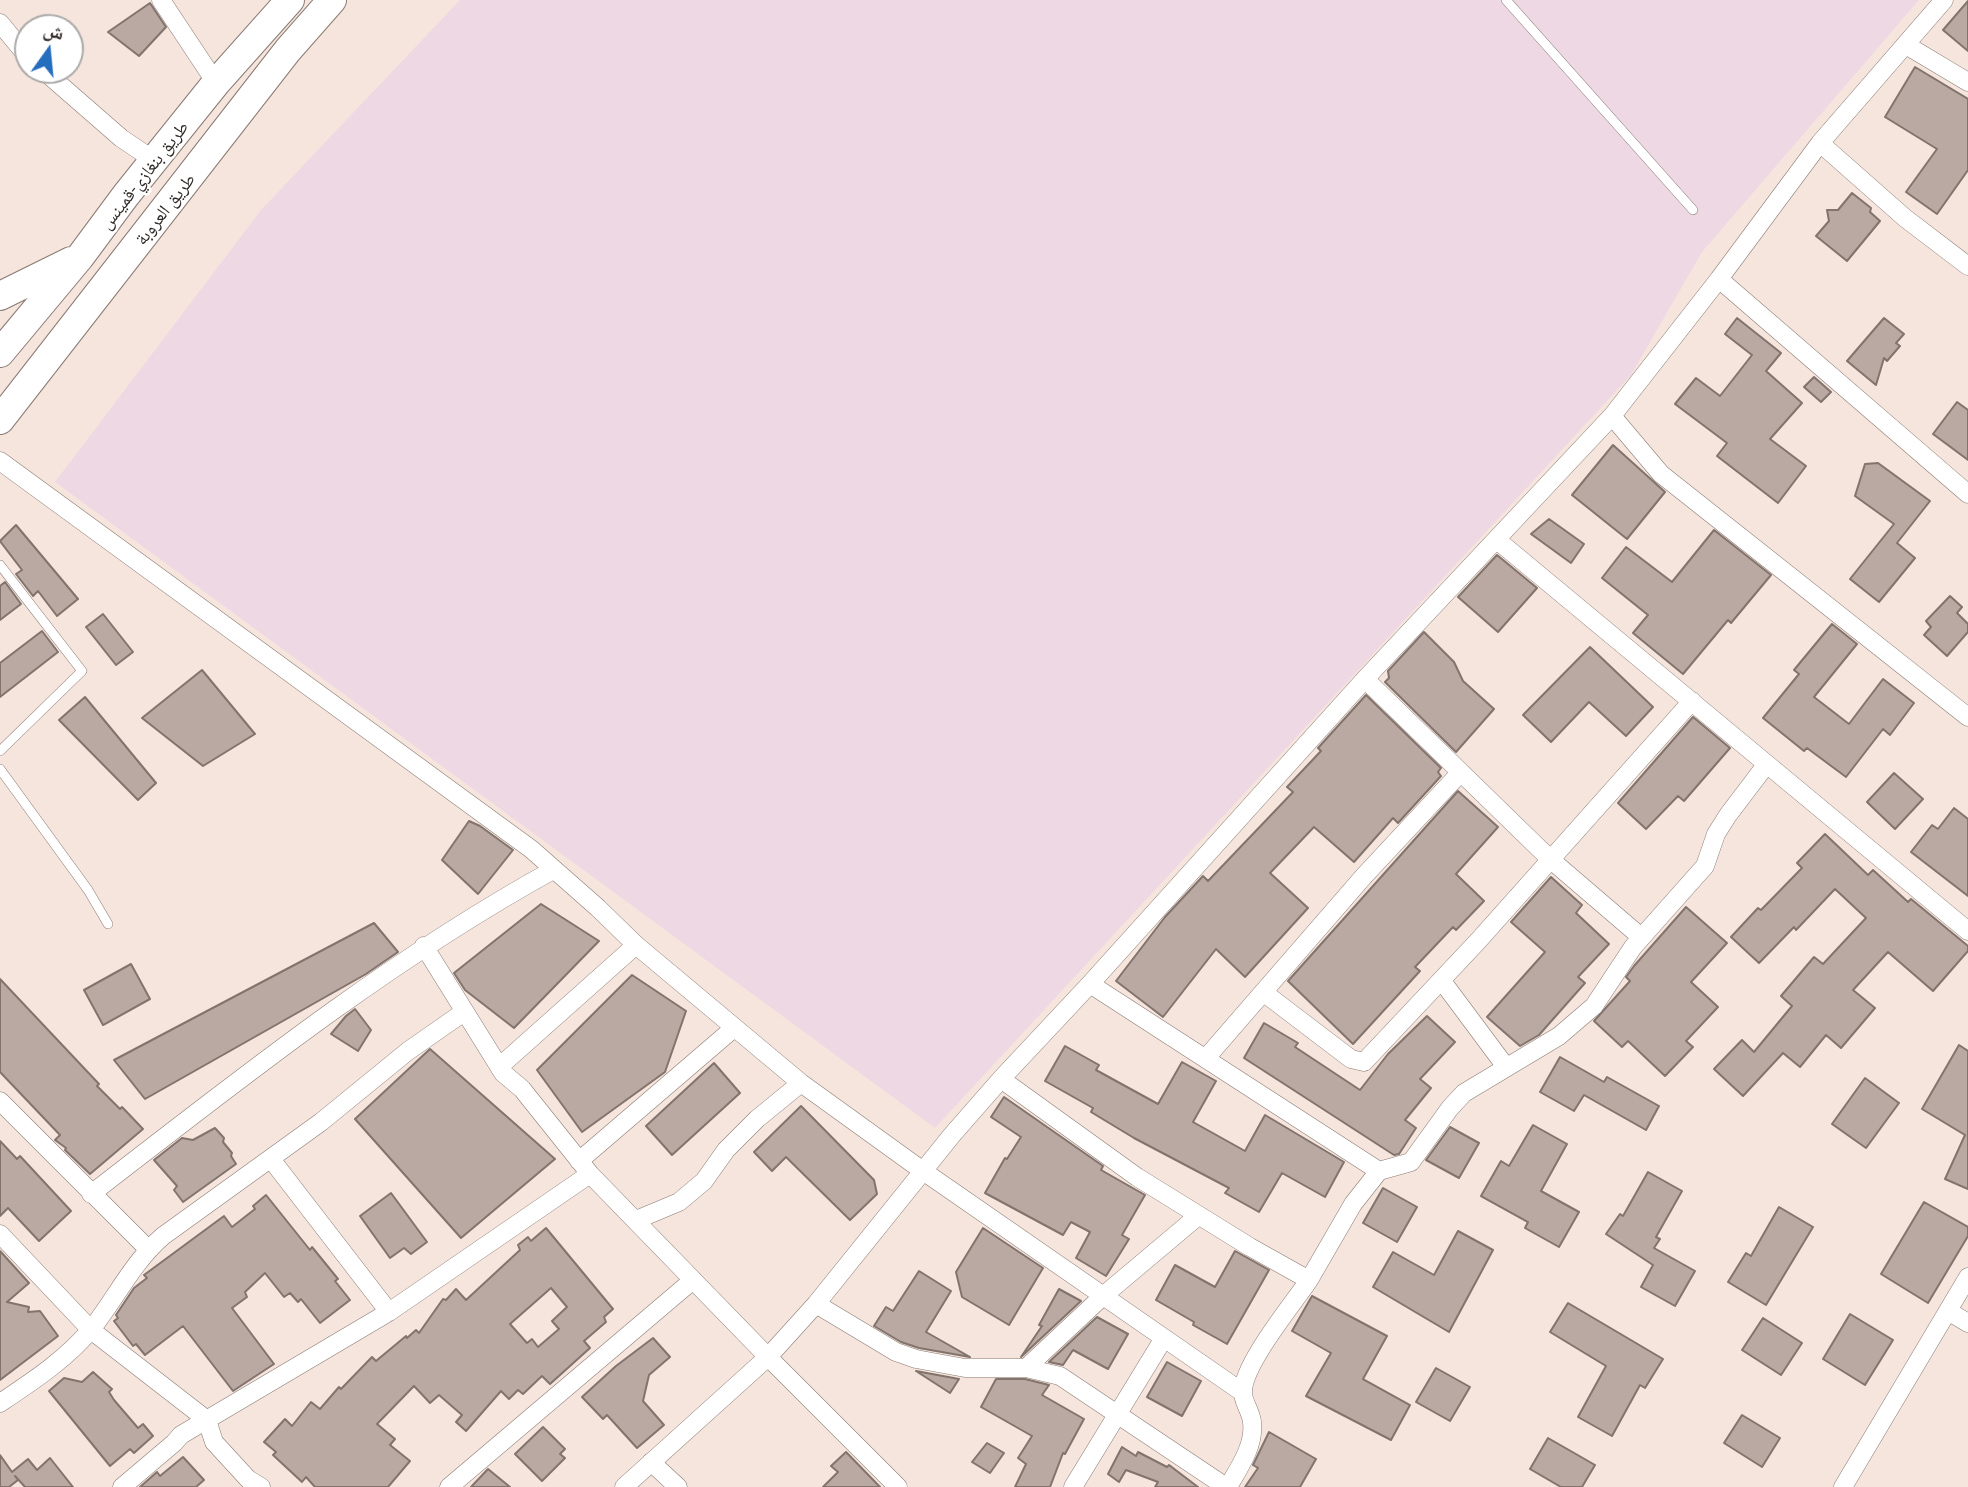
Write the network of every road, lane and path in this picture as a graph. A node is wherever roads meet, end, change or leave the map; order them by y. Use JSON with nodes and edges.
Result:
{"nodes":[{"id":1,"x":161,"y":0,"type":"edge"},
{"id":2,"x":290,"y":0,"type":"edge"},
{"id":3,"x":332,"y":0,"type":"edge"},
{"id":4,"x":1506,"y":0,"type":"edge"},
{"id":5,"x":1944,"y":0,"type":"edge"},
{"id":6,"x":0,"y":23,"type":"edge"},
{"id":7,"x":14,"y":40,"type":"edge"},
{"id":8,"x":1906,"y":45,"type":"junction"},
{"id":9,"x":1968,"y":82,"type":"edge"},
{"id":10,"x":216,"y":83,"type":"junction"},
{"id":11,"x":59,"y":84,"type":"edge"},
{"id":12,"x":1820,"y":143,"type":"junction"},
{"id":13,"x":155,"y":161,"type":"junction"},
{"id":14,"x":1693,"y":210,"type":"dead end"},
{"id":15,"x":80,"y":257,"type":"junction"},
{"id":16,"x":1968,"y":266,"type":"edge"},
{"id":17,"x":1719,"y":279,"type":"junction"},
{"id":18,"x":0,"y":296,"type":"edge"},
{"id":19,"x":2,"y":347,"type":"edge"},
{"id":20,"x":1612,"y":416,"type":"junction"},
{"id":21,"x":0,"y":420,"type":"edge"},
{"id":22,"x":0,"y":461,"type":"edge"},
{"id":23,"x":1968,"y":494,"type":"edge"},
{"id":24,"x":1497,"y":540,"type":"junction"},
{"id":25,"x":0,"y":565,"type":"edge"},
{"id":26,"x":1365,"y":679,"type":"junction"},
{"id":27,"x":1692,"y":701,"type":"junction"},
{"id":28,"x":1968,"y":717,"type":"edge"},
{"id":29,"x":0,"y":751,"type":"edge"},
{"id":30,"x":1766,"y":765,"type":"junction"},
{"id":31,"x":0,"y":769,"type":"edge"},
{"id":32,"x":1460,"y":773,"type":"junction"},
{"id":33,"x":1550,"y":859,"type":"junction"},
{"id":34,"x":554,"y":870,"type":"junction"},
{"id":35,"x":108,"y":924,"type":"dead end"},
{"id":36,"x":1968,"y":931,"type":"edge"},
{"id":37,"x":1641,"y":937,"type":"junction"},
{"id":38,"x":424,"y":946,"type":"junction"},
{"id":39,"x":636,"y":946,"type":"junction"},
{"id":40,"x":1442,"y":981,"type":"junction"},
{"id":41,"x":1090,"y":984,"type":"junction"},
{"id":42,"x":1263,"y":992,"type":"junction"},
{"id":43,"x":464,"y":1012,"type":"junction"},
{"id":44,"x":734,"y":1028,"type":"junction"},
{"id":45,"x":1206,"y":1058,"type":"junction"},
{"id":46,"x":499,"y":1067,"type":"junction"},
{"id":47,"x":1506,"y":1067,"type":"junction"},
{"id":48,"x":1001,"y":1079,"type":"junction"},
{"id":49,"x":801,"y":1083,"type":"junction"},
{"id":50,"x":0,"y":1101,"type":"edge"},
{"id":51,"x":271,"y":1159,"type":"junction"},
{"id":52,"x":585,"y":1167,"type":"junction"},
{"id":53,"x":923,"y":1171,"type":"junction"},
{"id":54,"x":1379,"y":1171,"type":"junction"},
{"id":55,"x":92,"y":1194,"type":"junction"},
{"id":56,"x":1198,"y":1216,"type":"junction"},
{"id":57,"x":636,"y":1220,"type":"junction"},
{"id":58,"x":0,"y":1234,"type":"edge"},
{"id":59,"x":148,"y":1249,"type":"junction"},
{"id":60,"x":1968,"y":1277,"type":"edge"},
{"id":61,"x":693,"y":1280,"type":"junction"},
{"id":62,"x":1309,"y":1280,"type":"junction"},
{"id":63,"x":1103,"y":1296,"type":"junction"},
{"id":64,"x":816,"y":1304,"type":"junction"},
{"id":65,"x":1948,"y":1311,"type":"junction"},
{"id":66,"x":389,"y":1312,"type":"junction"},
{"id":67,"x":1968,"y":1323,"type":"edge"},
{"id":68,"x":91,"y":1330,"type":"junction"},
{"id":69,"x":1164,"y":1338,"type":"junction"},
{"id":70,"x":768,"y":1357,"type":"junction"},
{"id":71,"x":1026,"y":1368,"type":"junction"},
{"id":72,"x":1242,"y":1392,"type":"junction"},
{"id":73,"x":0,"y":1403,"type":"edge"},
{"id":74,"x":1118,"y":1415,"type":"junction"},
{"id":75,"x":208,"y":1420,"type":"junction"},
{"id":76,"x":651,"y":1462,"type":"junction"},
{"id":77,"x":249,"y":1484,"type":"edge"},
{"id":78,"x":122,"y":1487,"type":"edge"},
{"id":79,"x":449,"y":1487,"type":"edge"},
{"id":80,"x":624,"y":1487,"type":"edge"},
{"id":81,"x":678,"y":1487,"type":"edge"},
{"id":82,"x":898,"y":1487,"type":"edge"},
{"id":83,"x":1073,"y":1487,"type":"edge"},
{"id":84,"x":1227,"y":1487,"type":"edge"},
{"id":85,"x":1843,"y":1487,"type":"edge"}],
"edges":[{"from":1,"to":10,"type":"street"},
{"from":2,"to":10,"type":"main road","name":"طريق بنغازي-قمينس"},
{"from":3,"to":21,"type":"main road","name":"طريق العروبة"},
{"from":4,"to":14,"type":"lane"},
{"from":5,"to":8,"type":"street"},
{"from":6,"to":7,"type":"street"},
{"from":8,"to":9,"type":"street"},
{"from":8,"to":12,"type":"street"},
{"from":10,"to":13,"type":"main road","name":"طريق بنغازي-قمينس"},
{"from":11,"to":13,"type":"street"},
{"from":12,"to":16,"type":"street"},
{"from":12,"to":17,"type":"street"},
{"from":13,"to":15,"type":"main road","name":"طريق بنغازي-قمينس"},
{"from":15,"to":18,"type":"main road"},
{"from":15,"to":19,"type":"main road","name":"طريق بنغازي-قمينس"},
{"from":17,"to":20,"type":"street"},
{"from":17,"to":23,"type":"street"},
{"from":20,"to":24,"type":"street"},
{"from":20,"to":28,"type":"street"},
{"from":22,"to":34,"type":"street"},
{"from":24,"to":26,"type":"street"},
{"from":24,"to":27,"type":"street"},
{"from":25,"to":29,"type":"lane"},
{"from":26,"to":32,"type":"street"},
{"from":26,"to":41,"type":"street"},
{"from":27,"to":30,"type":"street"},
{"from":27,"to":33,"type":"street"},
{"from":30,"to":36,"type":"street"},
{"from":30,"to":37,"type":"street"},
{"from":31,"to":35,"type":"lane"},
{"from":32,"to":33,"type":"street"},
{"from":32,"to":42,"type":"street"},
{"from":33,"to":37,"type":"street"},
{"from":33,"to":40,"type":"street"},
{"from":34,"to":38,"type":"street"},
{"from":34,"to":39,"type":"street"},
{"from":37,"to":47,"type":"street"},
{"from":38,"to":43,"type":"street"},
{"from":38,"to":55,"type":"street"},
{"from":39,"to":44,"type":"street"},
{"from":39,"to":46,"type":"street"},
{"from":40,"to":42,"type":"street"},
{"from":40,"to":47,"type":"street"},
{"from":41,"to":45,"type":"street"},
{"from":41,"to":48,"type":"street"},
{"from":42,"to":45,"type":"street"},
{"from":43,"to":46,"type":"street"},
{"from":43,"to":51,"type":"street"},
{"from":44,"to":49,"type":"street"},
{"from":44,"to":52,"type":"street"},
{"from":45,"to":54,"type":"street"},
{"from":46,"to":52,"type":"street"},
{"from":47,"to":54,"type":"street"},
{"from":48,"to":53,"type":"street"},
{"from":48,"to":56,"type":"street"},
{"from":49,"to":53,"type":"street"},
{"from":49,"to":57,"type":"street"},
{"from":50,"to":55,"type":"street"},
{"from":51,"to":59,"type":"street"},
{"from":51,"to":66,"type":"street"},
{"from":52,"to":57,"type":"street"},
{"from":52,"to":66,"type":"street"},
{"from":53,"to":63,"type":"street"},
{"from":53,"to":64,"type":"street"},
{"from":54,"to":62,"type":"street"},
{"from":55,"to":59,"type":"street"},
{"from":56,"to":62,"type":"street"},
{"from":56,"to":63,"type":"street"},
{"from":57,"to":61,"type":"street"},
{"from":58,"to":68,"type":"street"},
{"from":59,"to":68,"type":"street"},
{"from":60,"to":65,"type":"street"},
{"from":61,"to":70,"type":"street"},
{"from":61,"to":79,"type":"street"},
{"from":62,"to":72,"type":"street"},
{"from":63,"to":69,"type":"street"},
{"from":63,"to":71,"type":"street"},
{"from":64,"to":70,"type":"street"},
{"from":64,"to":71,"type":"street"},
{"from":65,"to":67,"type":"street"},
{"from":65,"to":85,"type":"street"},
{"from":66,"to":75,"type":"street"},
{"from":68,"to":73,"type":"street"},
{"from":68,"to":75,"type":"street"},
{"from":69,"to":72,"type":"street"},
{"from":69,"to":74,"type":"street"},
{"from":70,"to":76,"type":"street"},
{"from":70,"to":82,"type":"street"},
{"from":71,"to":74,"type":"street"},
{"from":72,"to":84,"type":"street"},
{"from":74,"to":83,"type":"street"},
{"from":74,"to":84,"type":"street"},
{"from":75,"to":77,"type":"street"},
{"from":75,"to":78,"type":"street"},
{"from":76,"to":80,"type":"street"},
{"from":76,"to":81,"type":"street"}]}
